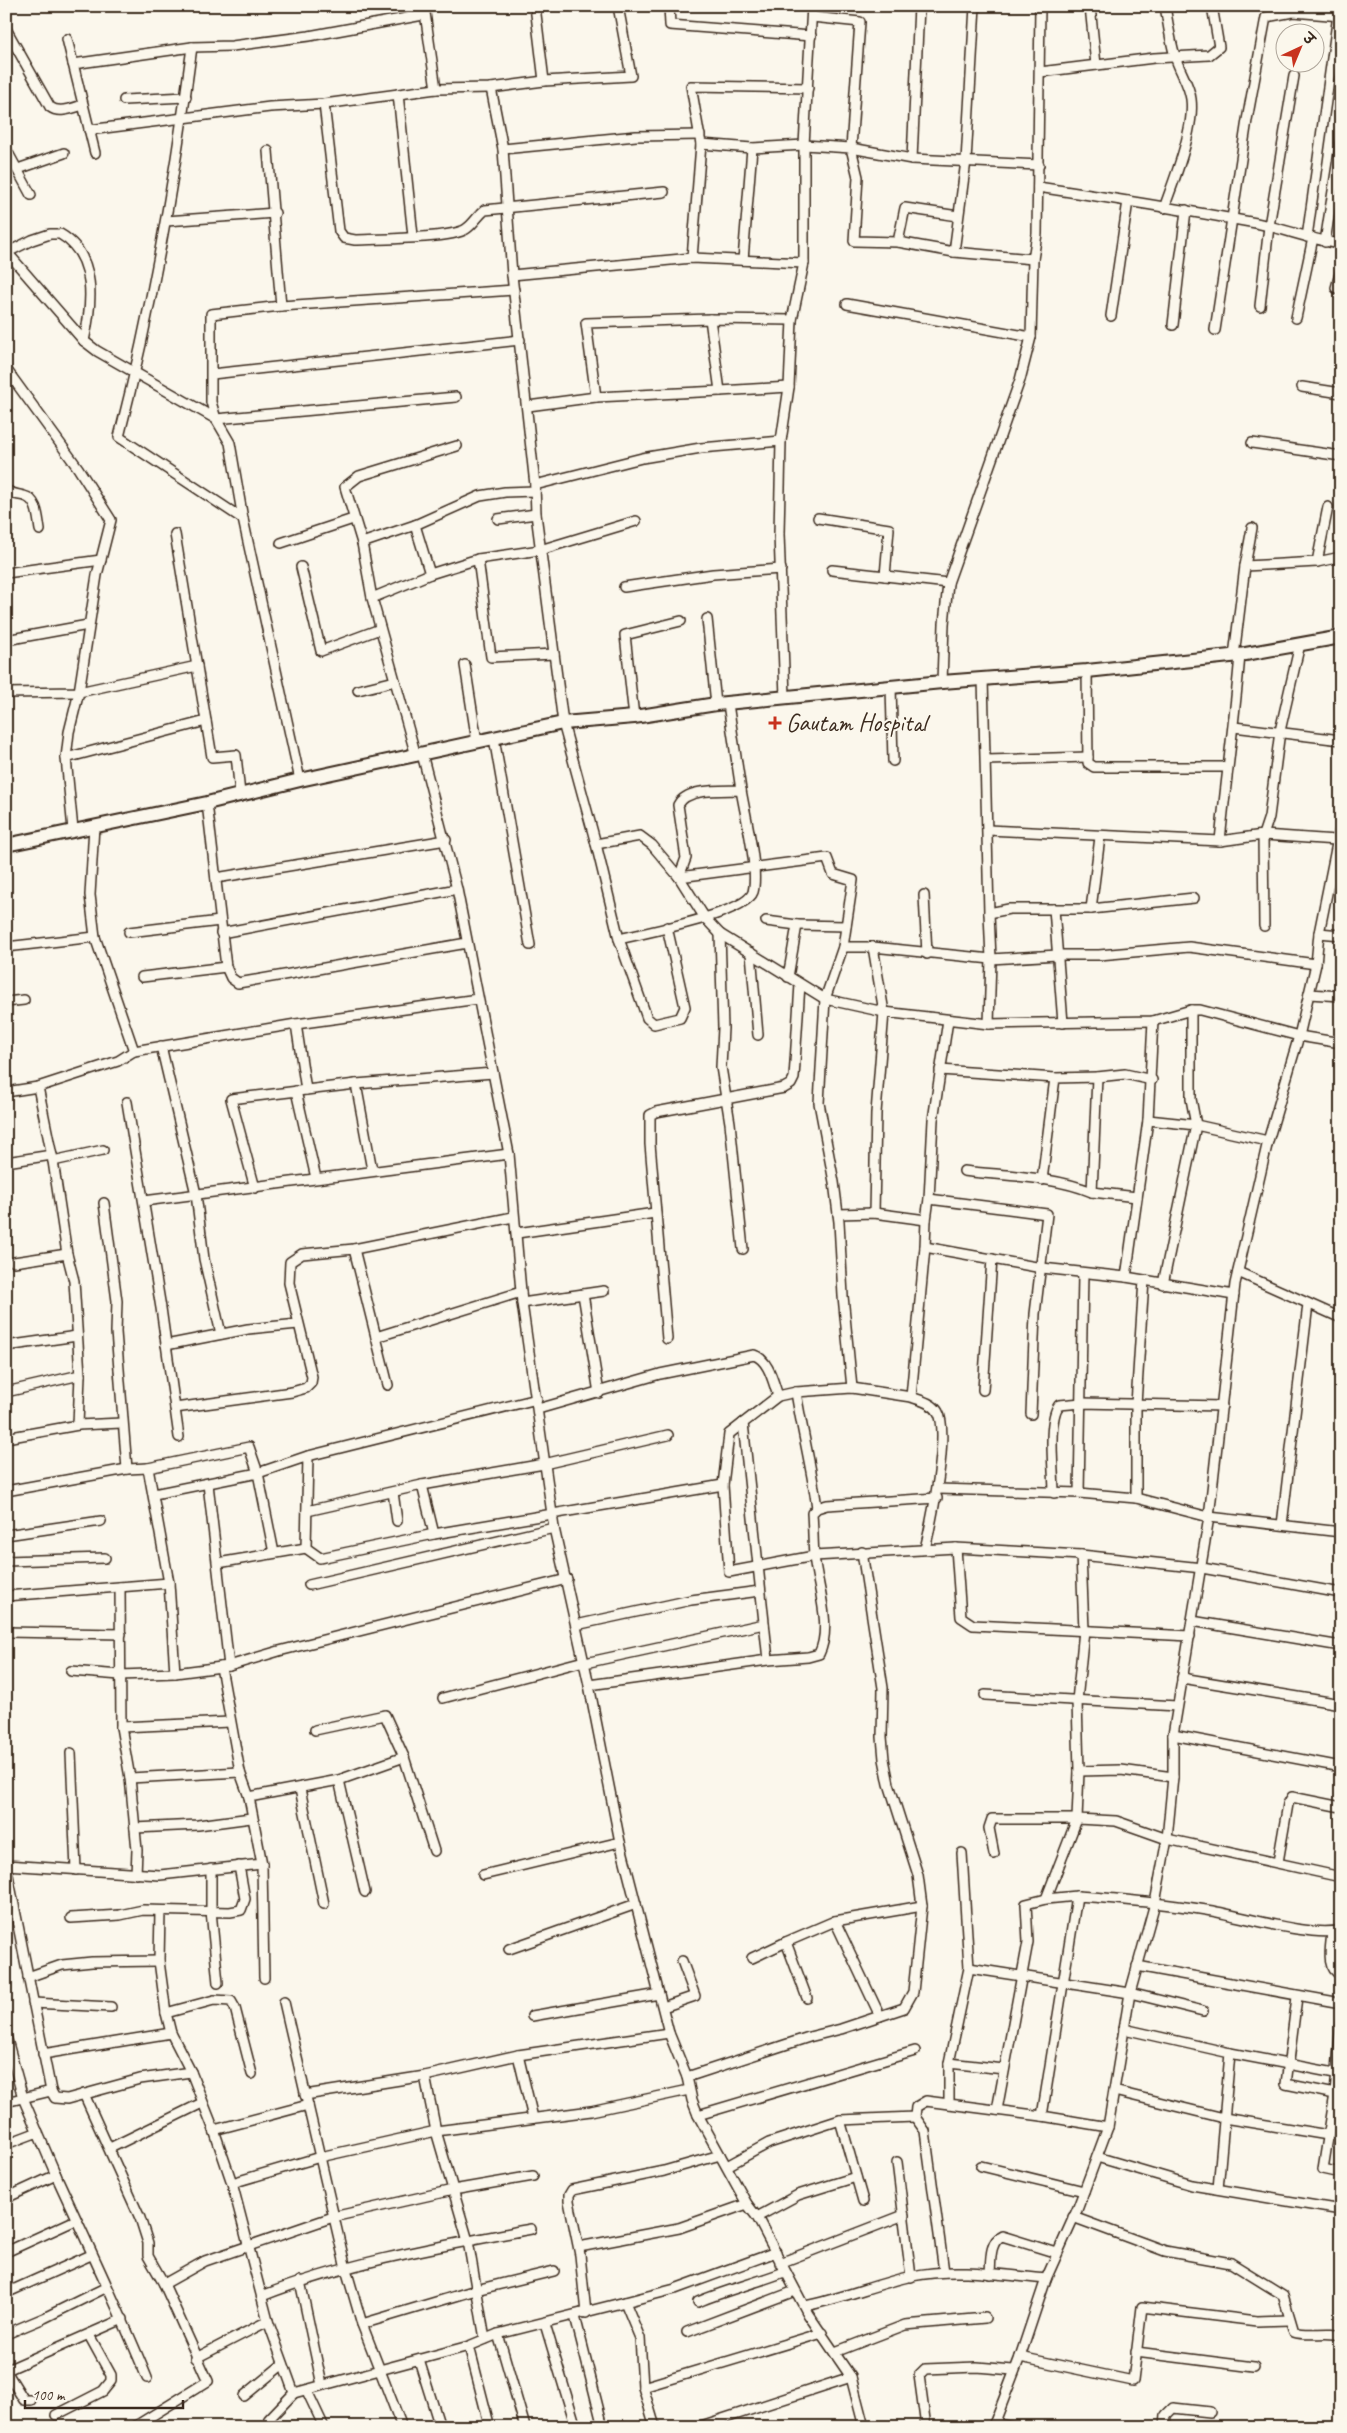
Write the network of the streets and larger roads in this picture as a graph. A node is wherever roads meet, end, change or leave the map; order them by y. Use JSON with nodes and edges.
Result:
{"nodes":[{"id":1,"x":535,"y":6,"type":"edge"},
{"id":2,"x":618,"y":6,"type":"edge"},
{"id":3,"x":669,"y":6,"type":"edge"},
{"id":4,"x":812,"y":6,"type":"edge"},
{"id":5,"x":919,"y":6,"type":"edge"},
{"id":6,"x":975,"y":6,"type":"edge"},
{"id":7,"x":1040,"y":6,"type":"edge"},
{"id":8,"x":1090,"y":6,"type":"edge"},
{"id":9,"x":1165,"y":6,"type":"edge"},
{"id":10,"x":1212,"y":6,"type":"edge"},
{"id":11,"x":1294,"y":9,"type":"edge"},
{"id":12,"x":424,"y":11,"type":"edge"},
{"id":13,"x":1339,"y":15,"type":"edge"},
{"id":14,"x":812,"y":17,"type":"junction"},
{"id":15,"x":6,"y":28,"type":"edge"},
{"id":16,"x":811,"y":36,"type":"junction"},
{"id":17,"x":67,"y":39,"type":"dead end"},
{"id":18,"x":192,"y":47,"type":"junction"},
{"id":19,"x":1175,"y":58,"type":"junction"},
{"id":20,"x":73,"y":64,"type":"junction"},
{"id":21,"x":1096,"y":65,"type":"junction"},
{"id":22,"x":1040,"y":72,"type":"junction"},
{"id":23,"x":1294,"y":76,"type":"dead end"},
{"id":24,"x":544,"y":80,"type":"junction"},
{"id":25,"x":491,"y":88,"type":"junction"},
{"id":26,"x":808,"y":88,"type":"junction"},
{"id":27,"x":436,"y":90,"type":"junction"},
{"id":28,"x":398,"y":94,"type":"junction"},
{"id":29,"x":186,"y":96,"type":"junction"},
{"id":30,"x":124,"y":100,"type":"dead end"},
{"id":31,"x":324,"y":104,"type":"junction"},
{"id":32,"x":83,"y":105,"type":"junction"},
{"id":33,"x":183,"y":120,"type":"junction"},
{"id":34,"x":89,"y":130,"type":"junction"},
{"id":35,"x":700,"y":139,"type":"junction"},
{"id":36,"x":1341,"y":140,"type":"edge"},
{"id":37,"x":804,"y":145,"type":"junction"},
{"id":38,"x":752,"y":148,"type":"junction"},
{"id":39,"x":851,"y":148,"type":"junction"},
{"id":40,"x":6,"y":149,"type":"edge"},
{"id":41,"x":503,"y":149,"type":"junction"},
{"id":42,"x":268,"y":151,"type":"dead end"},
{"id":43,"x":64,"y":152,"type":"dead end"},
{"id":44,"x":95,"y":153,"type":"dead end"},
{"id":45,"x":912,"y":159,"type":"junction"},
{"id":46,"x":966,"y":161,"type":"junction"},
{"id":47,"x":1039,"y":166,"type":"junction"},
{"id":48,"x":18,"y":169,"type":"junction"},
{"id":49,"x":1038,"y":187,"type":"junction"},
{"id":50,"x":664,"y":192,"type":"dead end"},
{"id":51,"x":31,"y":195,"type":"dead end"},
{"id":52,"x":1128,"y":201,"type":"junction"},
{"id":53,"x":508,"y":206,"type":"junction"},
{"id":54,"x":1164,"y":208,"type":"junction"},
{"id":55,"x":1186,"y":210,"type":"junction"},
{"id":56,"x":275,"y":213,"type":"junction"},
{"id":57,"x":958,"y":216,"type":"junction"},
{"id":58,"x":1234,"y":219,"type":"junction"},
{"id":59,"x":166,"y":221,"type":"junction"},
{"id":60,"x":1269,"y":226,"type":"junction"},
{"id":61,"x":413,"y":236,"type":"junction"},
{"id":62,"x":1310,"y":237,"type":"junction"},
{"id":63,"x":898,"y":242,"type":"junction"},
{"id":64,"x":1325,"y":242,"type":"junction"},
{"id":65,"x":1341,"y":244,"type":"edge"},
{"id":66,"x":7,"y":252,"type":"edge"},
{"id":67,"x":954,"y":252,"type":"junction"},
{"id":68,"x":692,"y":258,"type":"junction"},
{"id":69,"x":1033,"y":259,"type":"junction"},
{"id":70,"x":742,"y":260,"type":"junction"},
{"id":71,"x":804,"y":263,"type":"junction"},
{"id":72,"x":1341,"y":270,"type":"edge"},
{"id":73,"x":512,"y":275,"type":"junction"},
{"id":74,"x":1336,"y":288,"type":"dead end"},
{"id":75,"x":514,"y":290,"type":"junction"},
{"id":76,"x":847,"y":304,"type":"dead end"},
{"id":77,"x":281,"y":306,"type":"junction"},
{"id":78,"x":1260,"y":306,"type":"dead end"},
{"id":79,"x":1111,"y":316,"type":"dead end"},
{"id":80,"x":1296,"y":318,"type":"dead end"},
{"id":81,"x":710,"y":319,"type":"junction"},
{"id":82,"x":792,"y":320,"type":"junction"},
{"id":83,"x":1173,"y":325,"type":"dead end"},
{"id":84,"x":1215,"y":330,"type":"dead end"},
{"id":85,"x":1031,"y":337,"type":"junction"},
{"id":86,"x":520,"y":340,"type":"junction"},
{"id":87,"x":84,"y":341,"type":"junction"},
{"id":88,"x":136,"y":372,"type":"junction"},
{"id":89,"x":7,"y":373,"type":"edge"},
{"id":90,"x":212,"y":374,"type":"junction"},
{"id":91,"x":789,"y":387,"type":"junction"},
{"id":92,"x":1302,"y":387,"type":"dead end"},
{"id":93,"x":720,"y":390,"type":"junction"},
{"id":94,"x":1341,"y":393,"type":"edge"},
{"id":95,"x":456,"y":397,"type":"dead end"},
{"id":96,"x":596,"y":397,"type":"junction"},
{"id":97,"x":528,"y":406,"type":"junction"},
{"id":98,"x":216,"y":419,"type":"junction"},
{"id":99,"x":781,"y":441,"type":"junction"},
{"id":100,"x":1252,"y":443,"type":"dead end"},
{"id":101,"x":457,"y":446,"type":"dead end"},
{"id":102,"x":1341,"y":456,"type":"edge"},
{"id":103,"x":535,"y":488,"type":"junction"},
{"id":104,"x":6,"y":490,"type":"edge"},
{"id":105,"x":1328,"y":507,"type":"dead end"},
{"id":106,"x":536,"y":514,"type":"junction"},
{"id":107,"x":818,"y":518,"type":"dead end"},
{"id":108,"x":243,"y":519,"type":"junction"},
{"id":109,"x":353,"y":519,"type":"junction"},
{"id":110,"x":498,"y":519,"type":"dead end"},
{"id":111,"x":636,"y":521,"type":"dead end"},
{"id":112,"x":416,"y":525,"type":"junction"},
{"id":113,"x":1252,"y":528,"type":"dead end"},
{"id":114,"x":40,"y":530,"type":"dead end"},
{"id":115,"x":175,"y":534,"type":"dead end"},
{"id":116,"x":281,"y":543,"type":"dead end"},
{"id":117,"x":362,"y":543,"type":"junction"},
{"id":118,"x":540,"y":550,"type":"junction"},
{"id":119,"x":1341,"y":557,"type":"edge"},
{"id":120,"x":101,"y":560,"type":"junction"},
{"id":121,"x":478,"y":560,"type":"junction"},
{"id":122,"x":1317,"y":562,"type":"junction"},
{"id":123,"x":1244,"y":566,"type":"junction"},
{"id":124,"x":301,"y":567,"type":"dead end"},
{"id":125,"x":781,"y":569,"type":"junction"},
{"id":126,"x":832,"y":570,"type":"dead end"},
{"id":127,"x":6,"y":573,"type":"edge"},
{"id":128,"x":430,"y":574,"type":"junction"},
{"id":129,"x":885,"y":576,"type":"junction"},
{"id":130,"x":948,"y":583,"type":"junction"},
{"id":131,"x":624,"y":588,"type":"dead end"},
{"id":132,"x":372,"y":598,"type":"junction"},
{"id":133,"x":707,"y":619,"type":"dead end"},
{"id":134,"x":681,"y":621,"type":"dead end"},
{"id":135,"x":88,"y":625,"type":"junction"},
{"id":136,"x":380,"y":628,"type":"junction"},
{"id":137,"x":1341,"y":638,"type":"edge"},
{"id":138,"x":6,"y":640,"type":"edge"},
{"id":139,"x":1300,"y":644,"type":"junction"},
{"id":140,"x":554,"y":654,"type":"junction"},
{"id":141,"x":1237,"y":655,"type":"junction"},
{"id":142,"x":464,"y":665,"type":"dead end"},
{"id":143,"x":197,"y":666,"type":"junction"},
{"id":144,"x":1087,"y":672,"type":"junction"},
{"id":145,"x":983,"y":679,"type":"junction"},
{"id":146,"x":395,"y":682,"type":"junction"},
{"id":147,"x":942,"y":682,"type":"junction"},
{"id":148,"x":891,"y":687,"type":"junction"},
{"id":149,"x":358,"y":690,"type":"dead end"},
{"id":150,"x":79,"y":692,"type":"junction"},
{"id":151,"x":6,"y":693,"type":"edge"},
{"id":152,"x":785,"y":697,"type":"junction"},
{"id":153,"x":722,"y":704,"type":"junction"},
{"id":154,"x":634,"y":717,"type":"junction"},
{"id":155,"x":206,"y":721,"type":"junction"},
{"id":156,"x":563,"y":723,"type":"junction"},
{"id":157,"x":1234,"y":727,"type":"junction"},
{"id":158,"x":1280,"y":731,"type":"junction"},
{"id":159,"x":494,"y":738,"type":"junction"},
{"id":160,"x":1341,"y":740,"type":"edge"},
{"id":161,"x":477,"y":742,"type":"junction"},
{"id":162,"x":419,"y":755,"type":"junction"},
{"id":163,"x":1088,"y":757,"type":"junction"},
{"id":164,"x":66,"y":758,"type":"junction"},
{"id":165,"x":986,"y":760,"type":"junction"},
{"id":166,"x":893,"y":761,"type":"dead end"},
{"id":167,"x":1226,"y":767,"type":"junction"},
{"id":168,"x":300,"y":780,"type":"junction"},
{"id":169,"x":742,"y":790,"type":"junction"},
{"id":170,"x":240,"y":794,"type":"junction"},
{"id":171,"x":207,"y":803,"type":"junction"},
{"id":172,"x":1341,"y":824,"type":"edge"},
{"id":173,"x":94,"y":826,"type":"junction"},
{"id":174,"x":73,"y":830,"type":"junction"},
{"id":175,"x":988,"y":830,"type":"junction"},
{"id":176,"x":1262,"y":835,"type":"junction"},
{"id":177,"x":1100,"y":837,"type":"junction"},
{"id":178,"x":446,"y":840,"type":"junction"},
{"id":179,"x":1336,"y":840,"type":"junction"},
{"id":180,"x":1220,"y":841,"type":"junction"},
{"id":181,"x":596,"y":844,"type":"junction"},
{"id":182,"x":6,"y":845,"type":"edge"},
{"id":183,"x":754,"y":869,"type":"junction"},
{"id":184,"x":679,"y":877,"type":"junction"},
{"id":185,"x":216,"y":878,"type":"junction"},
{"id":186,"x":457,"y":889,"type":"junction"},
{"id":187,"x":924,"y":896,"type":"dead end"},
{"id":188,"x":1194,"y":898,"type":"dead end"},
{"id":189,"x":1054,"y":909,"type":"junction"},
{"id":190,"x":1091,"y":909,"type":"junction"},
{"id":191,"x":989,"y":913,"type":"junction"},
{"id":192,"x":705,"y":918,"type":"junction"},
{"id":193,"x":220,"y":921,"type":"junction"},
{"id":194,"x":766,"y":921,"type":"dead end"},
{"id":195,"x":797,"y":924,"type":"junction"},
{"id":196,"x":846,"y":926,"type":"junction"},
{"id":197,"x":1264,"y":926,"type":"dead end"},
{"id":198,"x":667,"y":927,"type":"junction"},
{"id":199,"x":129,"y":932,"type":"dead end"},
{"id":200,"x":221,"y":933,"type":"junction"},
{"id":201,"x":1319,"y":933,"type":"junction"},
{"id":202,"x":720,"y":934,"type":"junction"},
{"id":203,"x":1341,"y":936,"type":"edge"},
{"id":204,"x":95,"y":937,"type":"junction"},
{"id":205,"x":619,"y":939,"type":"junction"},
{"id":206,"x":468,"y":943,"type":"junction"},
{"id":207,"x":530,"y":945,"type":"dead end"},
{"id":208,"x":6,"y":947,"type":"edge"},
{"id":209,"x":844,"y":947,"type":"junction"},
{"id":210,"x":873,"y":947,"type":"junction"},
{"id":211,"x":751,"y":953,"type":"junction"},
{"id":212,"x":927,"y":954,"type":"junction"},
{"id":213,"x":1058,"y":955,"type":"junction"},
{"id":214,"x":991,"y":959,"type":"junction"},
{"id":215,"x":1316,"y":964,"type":"junction"},
{"id":216,"x":226,"y":967,"type":"junction"},
{"id":217,"x":142,"y":977,"type":"dead end"},
{"id":218,"x":788,"y":977,"type":"junction"},
{"id":219,"x":800,"y":984,"type":"junction"},
{"id":220,"x":1309,"y":994,"type":"junction"},
{"id":221,"x":1341,"y":996,"type":"edge"},
{"id":222,"x":478,"y":999,"type":"junction"},
{"id":223,"x":825,"y":999,"type":"junction"},
{"id":224,"x":24,"y":1000,"type":"dead end"},
{"id":225,"x":6,"y":1002,"type":"edge"},
{"id":226,"x":1190,"y":1010,"type":"junction"},
{"id":227,"x":884,"y":1012,"type":"junction"},
{"id":228,"x":948,"y":1020,"type":"junction"},
{"id":229,"x":1153,"y":1021,"type":"junction"},
{"id":230,"x":1063,"y":1023,"type":"junction"},
{"id":231,"x":296,"y":1024,"type":"junction"},
{"id":232,"x":989,"y":1024,"type":"junction"},
{"id":233,"x":758,"y":1036,"type":"dead end"},
{"id":234,"x":1300,"y":1036,"type":"junction"},
{"id":235,"x":1341,"y":1043,"type":"edge"},
{"id":236,"x":161,"y":1046,"type":"junction"},
{"id":237,"x":134,"y":1051,"type":"junction"},
{"id":238,"x":940,"y":1070,"type":"junction"},
{"id":239,"x":494,"y":1073,"type":"junction"},
{"id":240,"x":1097,"y":1077,"type":"junction"},
{"id":241,"x":1055,"y":1078,"type":"junction"},
{"id":242,"x":1152,"y":1080,"type":"junction"},
{"id":243,"x":356,"y":1084,"type":"junction"},
{"id":244,"x":38,"y":1087,"type":"junction"},
{"id":245,"x":306,"y":1090,"type":"junction"},
{"id":246,"x":296,"y":1091,"type":"junction"},
{"id":247,"x":6,"y":1092,"type":"edge"},
{"id":248,"x":726,"y":1098,"type":"junction"},
{"id":249,"x":127,"y":1102,"type":"dead end"},
{"id":250,"x":1148,"y":1120,"type":"junction"},
{"id":251,"x":1196,"y":1125,"type":"junction"},
{"id":252,"x":1268,"y":1141,"type":"junction"},
{"id":253,"x":103,"y":1150,"type":"dead end"},
{"id":254,"x":509,"y":1154,"type":"junction"},
{"id":255,"x":53,"y":1158,"type":"junction"},
{"id":256,"x":6,"y":1162,"type":"edge"},
{"id":257,"x":372,"y":1170,"type":"junction"},
{"id":258,"x":964,"y":1171,"type":"dead end"},
{"id":259,"x":316,"y":1178,"type":"junction"},
{"id":260,"x":1042,"y":1180,"type":"junction"},
{"id":261,"x":254,"y":1188,"type":"junction"},
{"id":262,"x":1092,"y":1192,"type":"junction"},
{"id":263,"x":196,"y":1194,"type":"junction"},
{"id":264,"x":1137,"y":1197,"type":"junction"},
{"id":265,"x":929,"y":1199,"type":"junction"},
{"id":266,"x":144,"y":1201,"type":"junction"},
{"id":267,"x":104,"y":1203,"type":"dead end"},
{"id":268,"x":655,"y":1213,"type":"junction"},
{"id":269,"x":874,"y":1213,"type":"junction"},
{"id":270,"x":838,"y":1214,"type":"junction"},
{"id":271,"x":513,"y":1217,"type":"junction"},
{"id":272,"x":926,"y":1220,"type":"junction"},
{"id":273,"x":517,"y":1233,"type":"junction"},
{"id":274,"x":925,"y":1247,"type":"junction"},
{"id":275,"x":354,"y":1250,"type":"junction"},
{"id":276,"x":743,"y":1250,"type":"dead end"},
{"id":277,"x":67,"y":1254,"type":"junction"},
{"id":278,"x":992,"y":1258,"type":"junction"},
{"id":279,"x":14,"y":1262,"type":"dead end"},
{"id":280,"x":1042,"y":1268,"type":"junction"},
{"id":281,"x":1238,"y":1272,"type":"junction"},
{"id":282,"x":1083,"y":1274,"type":"junction"},
{"id":283,"x":1126,"y":1277,"type":"junction"},
{"id":284,"x":1144,"y":1280,"type":"junction"},
{"id":285,"x":1163,"y":1284,"type":"junction"},
{"id":286,"x":604,"y":1291,"type":"dead end"},
{"id":287,"x":521,"y":1292,"type":"junction"},
{"id":288,"x":584,"y":1294,"type":"junction"},
{"id":289,"x":1234,"y":1295,"type":"junction"},
{"id":290,"x":522,"y":1303,"type":"junction"},
{"id":291,"x":1308,"y":1304,"type":"junction"},
{"id":292,"x":1341,"y":1318,"type":"edge"},
{"id":293,"x":298,"y":1324,"type":"junction"},
{"id":294,"x":221,"y":1334,"type":"junction"},
{"id":295,"x":78,"y":1336,"type":"junction"},
{"id":296,"x":376,"y":1337,"type":"junction"},
{"id":297,"x":667,"y":1339,"type":"dead end"},
{"id":298,"x":166,"y":1345,"type":"junction"},
{"id":299,"x":6,"y":1346,"type":"edge"},
{"id":300,"x":80,"y":1375,"type":"junction"},
{"id":301,"x":388,"y":1385,"type":"dead end"},
{"id":302,"x":852,"y":1388,"type":"junction"},
{"id":303,"x":982,"y":1390,"type":"dead end"},
{"id":304,"x":6,"y":1392,"type":"edge"},
{"id":305,"x":796,"y":1392,"type":"junction"},
{"id":306,"x":599,"y":1393,"type":"junction"},
{"id":307,"x":778,"y":1396,"type":"junction"},
{"id":308,"x":911,"y":1396,"type":"junction"},
{"id":309,"x":537,"y":1400,"type":"junction"},
{"id":310,"x":1082,"y":1404,"type":"junction"},
{"id":311,"x":1136,"y":1404,"type":"junction"},
{"id":312,"x":1222,"y":1406,"type":"junction"},
{"id":313,"x":175,"y":1408,"type":"junction"},
{"id":314,"x":538,"y":1409,"type":"junction"},
{"id":315,"x":1031,"y":1414,"type":"dead end"},
{"id":316,"x":122,"y":1422,"type":"junction"},
{"id":317,"x":743,"y":1423,"type":"junction"},
{"id":318,"x":78,"y":1425,"type":"junction"},
{"id":319,"x":668,"y":1435,"type":"dead end"},
{"id":320,"x":179,"y":1436,"type":"dead end"},
{"id":321,"x":6,"y":1438,"type":"edge"},
{"id":322,"x":308,"y":1456,"type":"junction"},
{"id":323,"x":544,"y":1464,"type":"junction"},
{"id":324,"x":127,"y":1468,"type":"junction"},
{"id":325,"x":148,"y":1468,"type":"junction"},
{"id":326,"x":258,"y":1472,"type":"junction"},
{"id":327,"x":208,"y":1484,"type":"junction"},
{"id":328,"x":422,"y":1485,"type":"junction"},
{"id":329,"x":723,"y":1485,"type":"junction"},
{"id":330,"x":938,"y":1489,"type":"junction"},
{"id":331,"x":6,"y":1491,"type":"edge"},
{"id":332,"x":393,"y":1492,"type":"junction"},
{"id":333,"x":1054,"y":1493,"type":"junction"},
{"id":334,"x":1078,"y":1493,"type":"junction"},
{"id":335,"x":154,"y":1494,"type":"junction"},
{"id":336,"x":937,"y":1498,"type":"junction"},
{"id":337,"x":1136,"y":1498,"type":"junction"},
{"id":338,"x":817,"y":1508,"type":"junction"},
{"id":339,"x":307,"y":1511,"type":"junction"},
{"id":340,"x":553,"y":1512,"type":"junction"},
{"id":341,"x":1209,"y":1517,"type":"junction"},
{"id":342,"x":101,"y":1521,"type":"dead end"},
{"id":343,"x":397,"y":1521,"type":"dead end"},
{"id":344,"x":1282,"y":1525,"type":"junction"},
{"id":345,"x":554,"y":1528,"type":"junction"},
{"id":346,"x":1341,"y":1532,"type":"edge"},
{"id":347,"x":434,"y":1534,"type":"junction"},
{"id":348,"x":6,"y":1535,"type":"edge"},
{"id":349,"x":306,"y":1548,"type":"junction"},
{"id":350,"x":956,"y":1548,"type":"junction"},
{"id":351,"x":925,"y":1549,"type":"junction"},
{"id":352,"x":862,"y":1552,"type":"junction"},
{"id":353,"x":274,"y":1553,"type":"junction"},
{"id":354,"x":1081,"y":1555,"type":"junction"},
{"id":355,"x":814,"y":1556,"type":"junction"},
{"id":356,"x":105,"y":1558,"type":"dead end"},
{"id":357,"x":6,"y":1561,"type":"edge"},
{"id":358,"x":218,"y":1563,"type":"junction"},
{"id":359,"x":759,"y":1565,"type":"junction"},
{"id":360,"x":1202,"y":1568,"type":"junction"},
{"id":361,"x":567,"y":1579,"type":"junction"},
{"id":362,"x":169,"y":1583,"type":"junction"},
{"id":363,"x":309,"y":1585,"type":"dead end"},
{"id":364,"x":120,"y":1587,"type":"junction"},
{"id":365,"x":760,"y":1591,"type":"junction"},
{"id":366,"x":1341,"y":1594,"type":"edge"},
{"id":367,"x":6,"y":1596,"type":"edge"},
{"id":368,"x":1192,"y":1621,"type":"junction"},
{"id":369,"x":764,"y":1624,"type":"junction"},
{"id":370,"x":576,"y":1625,"type":"junction"},
{"id":371,"x":1084,"y":1630,"type":"junction"},
{"id":372,"x":6,"y":1632,"type":"edge"},
{"id":373,"x":121,"y":1634,"type":"junction"},
{"id":374,"x":1190,"y":1636,"type":"junction"},
{"id":375,"x":1341,"y":1646,"type":"edge"},
{"id":376,"x":768,"y":1660,"type":"junction"},
{"id":377,"x":584,"y":1662,"type":"junction"},
{"id":378,"x":225,"y":1667,"type":"junction"},
{"id":379,"x":71,"y":1671,"type":"dead end"},
{"id":380,"x":175,"y":1673,"type":"junction"},
{"id":381,"x":120,"y":1676,"type":"junction"},
{"id":382,"x":1182,"y":1678,"type":"junction"},
{"id":383,"x":590,"y":1685,"type":"junction"},
{"id":384,"x":985,"y":1695,"type":"dead end"},
{"id":385,"x":443,"y":1698,"type":"dead end"},
{"id":386,"x":1077,"y":1701,"type":"junction"},
{"id":387,"x":1341,"y":1704,"type":"edge"},
{"id":388,"x":1177,"y":1706,"type":"junction"},
{"id":389,"x":230,"y":1722,"type":"junction"},
{"id":390,"x":121,"y":1727,"type":"junction"},
{"id":391,"x":316,"y":1730,"type":"dead end"},
{"id":392,"x":1173,"y":1734,"type":"junction"},
{"id":393,"x":71,"y":1753,"type":"dead end"},
{"id":394,"x":404,"y":1757,"type":"junction"},
{"id":395,"x":1341,"y":1767,"type":"edge"},
{"id":396,"x":1079,"y":1771,"type":"junction"},
{"id":397,"x":240,"y":1772,"type":"junction"},
{"id":398,"x":1173,"y":1777,"type":"junction"},
{"id":399,"x":130,"y":1778,"type":"junction"},
{"id":400,"x":339,"y":1780,"type":"junction"},
{"id":401,"x":300,"y":1789,"type":"junction"},
{"id":402,"x":248,"y":1797,"type":"junction"},
{"id":403,"x":1341,"y":1807,"type":"edge"},
{"id":404,"x":251,"y":1818,"type":"junction"},
{"id":405,"x":1077,"y":1819,"type":"junction"},
{"id":406,"x":135,"y":1828,"type":"junction"},
{"id":407,"x":1166,"y":1839,"type":"junction"},
{"id":408,"x":620,"y":1842,"type":"junction"},
{"id":409,"x":434,"y":1851,"type":"dead end"},
{"id":410,"x":962,"y":1853,"type":"dead end"},
{"id":411,"x":994,"y":1854,"type":"dead end"},
{"id":412,"x":1278,"y":1862,"type":"junction"},
{"id":413,"x":6,"y":1864,"type":"edge"},
{"id":414,"x":262,"y":1864,"type":"junction"},
{"id":415,"x":239,"y":1866,"type":"junction"},
{"id":416,"x":211,"y":1869,"type":"junction"},
{"id":417,"x":76,"y":1870,"type":"junction"},
{"id":418,"x":136,"y":1874,"type":"junction"},
{"id":419,"x":483,"y":1875,"type":"dead end"},
{"id":420,"x":1341,"y":1877,"type":"edge"},
{"id":421,"x":365,"y":1892,"type":"dead end"},
{"id":422,"x":1077,"y":1896,"type":"junction"},
{"id":423,"x":1046,"y":1899,"type":"junction"},
{"id":424,"x":1155,"y":1902,"type":"junction"},
{"id":425,"x":324,"y":1904,"type":"dead end"},
{"id":426,"x":636,"y":1904,"type":"junction"},
{"id":427,"x":922,"y":1906,"type":"junction"},
{"id":428,"x":160,"y":1911,"type":"junction"},
{"id":429,"x":211,"y":1911,"type":"junction"},
{"id":430,"x":71,"y":1918,"type":"dead end"},
{"id":431,"x":834,"y":1922,"type":"junction"},
{"id":432,"x":1336,"y":1931,"type":"edge"},
{"id":433,"x":786,"y":1942,"type":"junction"},
{"id":434,"x":509,"y":1949,"type":"dead end"},
{"id":435,"x":752,"y":1958,"type":"dead end"},
{"id":436,"x":159,"y":1961,"type":"junction"},
{"id":437,"x":682,"y":1961,"type":"dead end"},
{"id":438,"x":1138,"y":1966,"type":"junction"},
{"id":439,"x":969,"y":1968,"type":"junction"},
{"id":440,"x":1341,"y":1975,"type":"edge"},
{"id":441,"x":28,"y":1977,"type":"junction"},
{"id":442,"x":1022,"y":1977,"type":"junction"},
{"id":443,"x":264,"y":1978,"type":"dead end"},
{"id":444,"x":218,"y":1982,"type":"dead end"},
{"id":445,"x":1064,"y":1982,"type":"junction"},
{"id":446,"x":1130,"y":1992,"type":"junction"},
{"id":447,"x":659,"y":1994,"type":"junction"},
{"id":448,"x":1297,"y":1996,"type":"junction"},
{"id":449,"x":807,"y":1998,"type":"dead end"},
{"id":450,"x":284,"y":2002,"type":"dead end"},
{"id":451,"x":33,"y":2003,"type":"junction"},
{"id":452,"x":1341,"y":2003,"type":"edge"},
{"id":453,"x":111,"y":2007,"type":"dead end"},
{"id":454,"x":663,"y":2007,"type":"junction"},
{"id":455,"x":1203,"y":2011,"type":"dead end"},
{"id":456,"x":166,"y":2012,"type":"junction"},
{"id":457,"x":532,"y":2016,"type":"dead end"},
{"id":458,"x":880,"y":2016,"type":"junction"},
{"id":459,"x":1341,"y":2022,"type":"edge"},
{"id":460,"x":1124,"y":2029,"type":"junction"},
{"id":461,"x":171,"y":2033,"type":"junction"},
{"id":462,"x":669,"y":2033,"type":"junction"},
{"id":463,"x":6,"y":2036,"type":"edge"},
{"id":464,"x":914,"y":2051,"type":"dead end"},
{"id":465,"x":1230,"y":2052,"type":"junction"},
{"id":466,"x":43,"y":2054,"type":"junction"},
{"id":467,"x":518,"y":2054,"type":"junction"},
{"id":468,"x":949,"y":2063,"type":"junction"},
{"id":469,"x":1289,"y":2064,"type":"junction"},
{"id":470,"x":1004,"y":2069,"type":"junction"},
{"id":471,"x":191,"y":2072,"type":"junction"},
{"id":472,"x":252,"y":2074,"type":"dead end"},
{"id":473,"x":1338,"y":2074,"type":"edge"},
{"id":474,"x":425,"y":2076,"type":"junction"},
{"id":475,"x":687,"y":2077,"type":"junction"},
{"id":476,"x":689,"y":2090,"type":"junction"},
{"id":477,"x":51,"y":2091,"type":"junction"},
{"id":478,"x":1114,"y":2091,"type":"junction"},
{"id":479,"x":84,"y":2094,"type":"junction"},
{"id":480,"x":1335,"y":2094,"type":"junction"},
{"id":481,"x":305,"y":2095,"type":"junction"},
{"id":482,"x":23,"y":2098,"type":"junction"},
{"id":483,"x":6,"y":2102,"type":"edge"},
{"id":484,"x":202,"y":2103,"type":"junction"},
{"id":485,"x":949,"y":2104,"type":"junction"},
{"id":486,"x":308,"y":2105,"type":"junction"},
{"id":487,"x":997,"y":2110,"type":"junction"},
{"id":488,"x":698,"y":2115,"type":"junction"},
{"id":489,"x":1042,"y":2116,"type":"junction"},
{"id":490,"x":915,"y":2117,"type":"junction"},
{"id":491,"x":533,"y":2118,"type":"junction"},
{"id":492,"x":1224,"y":2118,"type":"junction"},
{"id":493,"x":840,"y":2120,"type":"junction"},
{"id":494,"x":1108,"y":2127,"type":"junction"},
{"id":495,"x":214,"y":2130,"type":"junction"},
{"id":496,"x":436,"y":2131,"type":"junction"},
{"id":497,"x":38,"y":2132,"type":"junction"},
{"id":498,"x":1328,"y":2135,"type":"junction"},
{"id":499,"x":6,"y":2144,"type":"edge"},
{"id":500,"x":110,"y":2148,"type":"junction"},
{"id":501,"x":720,"y":2155,"type":"junction"},
{"id":502,"x":320,"y":2157,"type":"junction"},
{"id":503,"x":1096,"y":2157,"type":"junction"},
{"id":504,"x":897,"y":2162,"type":"dead end"},
{"id":505,"x":727,"y":2166,"type":"junction"},
{"id":506,"x":981,"y":2166,"type":"dead end"},
{"id":507,"x":1341,"y":2173,"type":"edge"},
{"id":508,"x":56,"y":2175,"type":"junction"},
{"id":509,"x":533,"y":2176,"type":"dead end"},
{"id":510,"x":856,"y":2177,"type":"junction"},
{"id":511,"x":232,"y":2183,"type":"junction"},
{"id":512,"x":1218,"y":2189,"type":"junction"},
{"id":513,"x":453,"y":2190,"type":"junction"},
{"id":514,"x":1084,"y":2191,"type":"junction"},
{"id":515,"x":6,"y":2198,"type":"edge"},
{"id":516,"x":863,"y":2201,"type":"dead end"},
{"id":517,"x":747,"y":2204,"type":"junction"},
{"id":518,"x":1341,"y":2210,"type":"edge"},
{"id":519,"x":904,"y":2215,"type":"junction"},
{"id":520,"x":334,"y":2217,"type":"junction"},
{"id":521,"x":757,"y":2217,"type":"junction"},
{"id":522,"x":1073,"y":2217,"type":"junction"},
{"id":523,"x":76,"y":2220,"type":"junction"},
{"id":524,"x":531,"y":2229,"type":"dead end"},
{"id":525,"x":468,"y":2241,"type":"junction"},
{"id":526,"x":247,"y":2247,"type":"junction"},
{"id":527,"x":578,"y":2247,"type":"junction"},
{"id":528,"x":6,"y":2252,"type":"edge"},
{"id":529,"x":776,"y":2252,"type":"junction"},
{"id":530,"x":1058,"y":2253,"type":"junction"},
{"id":531,"x":91,"y":2254,"type":"junction"},
{"id":532,"x":780,"y":2263,"type":"junction"},
{"id":533,"x":346,"y":2269,"type":"junction"},
{"id":534,"x":554,"y":2271,"type":"dead end"},
{"id":535,"x":784,"y":2272,"type":"junction"},
{"id":536,"x":944,"y":2272,"type":"junction"},
{"id":537,"x":990,"y":2274,"type":"junction"},
{"id":538,"x":911,"y":2276,"type":"junction"},
{"id":539,"x":1046,"y":2279,"type":"junction"},
{"id":540,"x":300,"y":2281,"type":"junction"},
{"id":541,"x":164,"y":2284,"type":"junction"},
{"id":542,"x":107,"y":2287,"type":"junction"},
{"id":543,"x":476,"y":2290,"type":"junction"},
{"id":544,"x":795,"y":2291,"type":"junction"},
{"id":545,"x":6,"y":2293,"type":"edge"},
{"id":546,"x":262,"y":2296,"type":"junction"},
{"id":547,"x":625,"y":2302,"type":"junction"},
{"id":548,"x":698,"y":2302,"type":"dead end"},
{"id":549,"x":805,"y":2306,"type":"junction"},
{"id":550,"x":586,"y":2312,"type":"junction"},
{"id":551,"x":575,"y":2316,"type":"junction"},
{"id":552,"x":985,"y":2318,"type":"dead end"},
{"id":553,"x":123,"y":2319,"type":"junction"},
{"id":554,"x":1289,"y":2320,"type":"junction"},
{"id":555,"x":268,"y":2321,"type":"junction"},
{"id":556,"x":362,"y":2324,"type":"junction"},
{"id":557,"x":546,"y":2324,"type":"junction"},
{"id":558,"x":687,"y":2332,"type":"dead end"},
{"id":559,"x":822,"y":2333,"type":"junction"},
{"id":560,"x":6,"y":2334,"type":"edge"},
{"id":561,"x":498,"y":2334,"type":"junction"},
{"id":562,"x":90,"y":2335,"type":"junction"},
{"id":563,"x":1341,"y":2336,"type":"edge"},
{"id":564,"x":485,"y":2339,"type":"junction"},
{"id":565,"x":469,"y":2346,"type":"junction"},
{"id":566,"x":835,"y":2352,"type":"junction"},
{"id":567,"x":1136,"y":2352,"type":"junction"},
{"id":568,"x":1020,"y":2357,"type":"junction"},
{"id":569,"x":196,"y":2358,"type":"junction"},
{"id":570,"x":419,"y":2360,"type":"junction"},
{"id":571,"x":283,"y":2364,"type":"junction"},
{"id":572,"x":1254,"y":2367,"type":"dead end"},
{"id":573,"x":1014,"y":2370,"type":"junction"},
{"id":574,"x":6,"y":2371,"type":"edge"},
{"id":575,"x":380,"y":2371,"type":"junction"},
{"id":576,"x":851,"y":2377,"type":"junction"},
{"id":577,"x":147,"y":2378,"type":"dead end"},
{"id":578,"x":322,"y":2384,"type":"junction"},
{"id":579,"x":643,"y":2387,"type":"junction"},
{"id":580,"x":307,"y":2391,"type":"junction"},
{"id":581,"x":294,"y":2393,"type":"junction"},
{"id":582,"x":244,"y":2396,"type":"dead end"},
{"id":583,"x":31,"y":2400,"type":"dead end"},
{"id":584,"x":1210,"y":2412,"type":"dead end"},
{"id":585,"x":56,"y":2415,"type":"dead end"},
{"id":586,"x":488,"y":2420,"type":"dead end"},
{"id":587,"x":400,"y":2422,"type":"dead end"},
{"id":588,"x":994,"y":2425,"type":"edge"},
{"id":589,"x":137,"y":2426,"type":"edge"},
{"id":590,"x":273,"y":2427,"type":"edge"},
{"id":591,"x":324,"y":2427,"type":"edge"},
{"id":592,"x":440,"y":2427,"type":"edge"},
{"id":593,"x":525,"y":2427,"type":"edge"},
{"id":594,"x":576,"y":2427,"type":"edge"},
{"id":595,"x":603,"y":2427,"type":"edge"},
{"id":596,"x":655,"y":2427,"type":"edge"},
{"id":597,"x":698,"y":2427,"type":"edge"},
{"id":598,"x":864,"y":2427,"type":"edge"},
{"id":599,"x":926,"y":2427,"type":"edge"},
{"id":600,"x":1012,"y":2427,"type":"edge"},
{"id":601,"x":1165,"y":2427,"type":"edge"}],
"edges":[{"from":1,"to":24,"type":"street"},
{"from":2,"to":24,"type":"street"},
{"from":3,"to":16,"type":"street"},
{"from":4,"to":14,"type":"street"},
{"from":5,"to":45,"type":"street"},
{"from":6,"to":46,"type":"street"},
{"from":7,"to":22,"type":"street"},
{"from":8,"to":21,"type":"street"},
{"from":9,"to":19,"type":"street"},
{"from":10,"to":19,"type":"street"},
{"from":11,"to":13,"type":"street"},
{"from":11,"to":58,"type":"street"},
{"from":12,"to":18,"type":"street"},
{"from":12,"to":27,"type":"street"},
{"from":13,"to":62,"type":"street"},
{"from":14,"to":16,"type":"street"},
{"from":14,"to":39,"type":"street"},
{"from":15,"to":32,"type":"street"},
{"from":16,"to":26,"type":"street"},
{"from":17,"to":20,"type":"street"},
{"from":18,"to":20,"type":"street"},
{"from":18,"to":29,"type":"street"},
{"from":19,"to":21,"type":"street"},
{"from":19,"to":54,"type":"street"},
{"from":20,"to":32,"type":"street"},
{"from":21,"to":22,"type":"street"},
{"from":22,"to":47,"type":"street"},
{"from":23,"to":60,"type":"street"},
{"from":24,"to":25,"type":"street"},
{"from":25,"to":27,"type":"street"},
{"from":25,"to":41,"type":"street"},
{"from":26,"to":35,"type":"street"},
{"from":26,"to":37,"type":"street"},
{"from":27,"to":28,"type":"street"},
{"from":28,"to":31,"type":"street"},
{"from":28,"to":61,"type":"street"},
{"from":29,"to":30,"type":"street"},
{"from":29,"to":33,"type":"street"},
{"from":31,"to":33,"type":"street"},
{"from":31,"to":61,"type":"street"},
{"from":32,"to":34,"type":"street"},
{"from":33,"to":34,"type":"street"},
{"from":33,"to":59,"type":"street"},
{"from":34,"to":44,"type":"street"},
{"from":35,"to":38,"type":"street"},
{"from":35,"to":41,"type":"street"},
{"from":35,"to":68,"type":"street"},
{"from":36,"to":64,"type":"street"},
{"from":37,"to":38,"type":"street"},
{"from":37,"to":39,"type":"street"},
{"from":37,"to":71,"type":"street"},
{"from":38,"to":70,"type":"street"},
{"from":39,"to":45,"type":"street"},
{"from":39,"to":63,"type":"street"},
{"from":40,"to":48,"type":"street"},
{"from":41,"to":53,"type":"street"},
{"from":42,"to":56,"type":"street"},
{"from":43,"to":48,"type":"street"},
{"from":45,"to":46,"type":"street"},
{"from":46,"to":47,"type":"street"},
{"from":46,"to":57,"type":"street"},
{"from":47,"to":49,"type":"street"},
{"from":48,"to":51,"type":"street"},
{"from":49,"to":52,"type":"street"},
{"from":49,"to":69,"type":"street"},
{"from":50,"to":53,"type":"street"},
{"from":52,"to":54,"type":"street"},
{"from":52,"to":79,"type":"street"},
{"from":53,"to":61,"type":"street"},
{"from":53,"to":73,"type":"street"},
{"from":54,"to":55,"type":"street"},
{"from":55,"to":58,"type":"street"},
{"from":55,"to":83,"type":"street"},
{"from":56,"to":59,"type":"street"},
{"from":56,"to":77,"type":"street"},
{"from":57,"to":63,"type":"street"},
{"from":57,"to":67,"type":"street"},
{"from":58,"to":60,"type":"street"},
{"from":58,"to":84,"type":"street"},
{"from":59,"to":88,"type":"street"},
{"from":60,"to":62,"type":"street"},
{"from":60,"to":78,"type":"street"},
{"from":62,"to":64,"type":"street"},
{"from":62,"to":80,"type":"street"},
{"from":63,"to":67,"type":"street"},
{"from":64,"to":65,"type":"street"},
{"from":66,"to":87,"type":"street"},
{"from":66,"to":87,"type":"street"},
{"from":67,"to":69,"type":"street"},
{"from":68,"to":70,"type":"street"},
{"from":68,"to":73,"type":"street"},
{"from":69,"to":85,"type":"street"},
{"from":70,"to":71,"type":"street"},
{"from":71,"to":82,"type":"street"},
{"from":72,"to":74,"type":"street"},
{"from":73,"to":75,"type":"street"},
{"from":75,"to":77,"type":"street"},
{"from":75,"to":86,"type":"street"},
{"from":76,"to":85,"type":"street"},
{"from":77,"to":90,"type":"street"},
{"from":81,"to":82,"type":"street"},
{"from":81,"to":93,"type":"street"},
{"from":81,"to":96,"type":"street"},
{"from":82,"to":91,"type":"street"},
{"from":85,"to":130,"type":"street"},
{"from":86,"to":90,"type":"street"},
{"from":86,"to":97,"type":"street"},
{"from":87,"to":88,"type":"street"},
{"from":88,"to":98,"type":"street"},
{"from":88,"to":108,"type":"street"},
{"from":89,"to":120,"type":"street"},
{"from":90,"to":98,"type":"street"},
{"from":91,"to":93,"type":"street"},
{"from":91,"to":99,"type":"street"},
{"from":92,"to":94,"type":"street"},
{"from":93,"to":96,"type":"street"},
{"from":95,"to":98,"type":"street"},
{"from":96,"to":97,"type":"street"},
{"from":97,"to":103,"type":"street"},
{"from":98,"to":108,"type":"street"},
{"from":99,"to":103,"type":"street"},
{"from":99,"to":125,"type":"street"},
{"from":100,"to":102,"type":"street"},
{"from":101,"to":109,"type":"street"},
{"from":103,"to":106,"type":"street"},
{"from":103,"to":112,"type":"street"},
{"from":104,"to":114,"type":"street"},
{"from":105,"to":122,"type":"street"},
{"from":106,"to":110,"type":"street"},
{"from":106,"to":118,"type":"street"},
{"from":107,"to":129,"type":"street"},
{"from":108,"to":168,"type":"street"},
{"from":109,"to":116,"type":"street"},
{"from":109,"to":117,"type":"street"},
{"from":111,"to":118,"type":"street"},
{"from":112,"to":117,"type":"street"},
{"from":112,"to":128,"type":"street"},
{"from":113,"to":123,"type":"street"},
{"from":115,"to":143,"type":"street"},
{"from":117,"to":132,"type":"street"},
{"from":118,"to":121,"type":"street"},
{"from":118,"to":140,"type":"street"},
{"from":119,"to":122,"type":"street"},
{"from":120,"to":127,"type":"street"},
{"from":120,"to":135,"type":"street"},
{"from":121,"to":128,"type":"street"},
{"from":121,"to":140,"type":"street"},
{"from":122,"to":123,"type":"street"},
{"from":123,"to":141,"type":"street"},
{"from":124,"to":136,"type":"street"},
{"from":125,"to":131,"type":"street"},
{"from":125,"to":152,"type":"street"},
{"from":126,"to":129,"type":"street"},
{"from":128,"to":132,"type":"street"},
{"from":129,"to":130,"type":"street"},
{"from":130,"to":147,"type":"street"},
{"from":132,"to":136,"type":"street"},
{"from":133,"to":153,"type":"street"},
{"from":134,"to":154,"type":"street"},
{"from":135,"to":138,"type":"street"},
{"from":135,"to":150,"type":"street"},
{"from":136,"to":146,"type":"street"},
{"from":137,"to":139,"type":"street"},
{"from":139,"to":141,"type":"street"},
{"from":139,"to":158,"type":"street"},
{"from":140,"to":156,"type":"street"},
{"from":141,"to":144,"type":"street"},
{"from":141,"to":157,"type":"street"},
{"from":142,"to":161,"type":"street"},
{"from":143,"to":150,"type":"street"},
{"from":143,"to":155,"type":"street"},
{"from":144,"to":145,"type":"street"},
{"from":144,"to":163,"type":"street"},
{"from":145,"to":147,"type":"street"},
{"from":145,"to":165,"type":"street"},
{"from":146,"to":149,"type":"street"},
{"from":146,"to":162,"type":"street"},
{"from":147,"to":148,"type":"street"},
{"from":148,"to":152,"type":"street"},
{"from":148,"to":166,"type":"street"},
{"from":150,"to":151,"type":"street"},
{"from":150,"to":164,"type":"street"},
{"from":152,"to":153,"type":"street"},
{"from":153,"to":154,"type":"street"},
{"from":153,"to":169,"type":"street"},
{"from":154,"to":156,"type":"street"},
{"from":155,"to":164,"type":"street"},
{"from":155,"to":170,"type":"street"},
{"from":156,"to":159,"type":"street"},
{"from":156,"to":181,"type":"street"},
{"from":157,"to":158,"type":"street"},
{"from":157,"to":167,"type":"street"},
{"from":158,"to":160,"type":"street"},
{"from":158,"to":176,"type":"street"},
{"from":159,"to":161,"type":"street"},
{"from":159,"to":207,"type":"street"},
{"from":161,"to":162,"type":"street"},
{"from":162,"to":168,"type":"street"},
{"from":162,"to":178,"type":"street"},
{"from":163,"to":165,"type":"street"},
{"from":163,"to":167,"type":"street"},
{"from":164,"to":174,"type":"street"},
{"from":165,"to":175,"type":"street"},
{"from":167,"to":180,"type":"street"},
{"from":168,"to":170,"type":"street"},
{"from":169,"to":183,"type":"street"},
{"from":169,"to":184,"type":"street"},
{"from":170,"to":171,"type":"street"},
{"from":171,"to":173,"type":"street"},
{"from":171,"to":185,"type":"street"},
{"from":172,"to":179,"type":"street"},
{"from":173,"to":174,"type":"street"},
{"from":173,"to":204,"type":"street"},
{"from":174,"to":182,"type":"street"},
{"from":175,"to":177,"type":"street"},
{"from":175,"to":191,"type":"street"},
{"from":176,"to":179,"type":"street"},
{"from":176,"to":180,"type":"street"},
{"from":176,"to":197,"type":"street"},
{"from":177,"to":180,"type":"street"},
{"from":177,"to":190,"type":"street"},
{"from":178,"to":185,"type":"street"},
{"from":178,"to":186,"type":"street"},
{"from":179,"to":201,"type":"street"},
{"from":181,"to":184,"type":"street"},
{"from":181,"to":205,"type":"street"},
{"from":183,"to":184,"type":"street"},
{"from":183,"to":192,"type":"street"},
{"from":183,"to":196,"type":"street"},
{"from":184,"to":192,"type":"street"},
{"from":185,"to":193,"type":"street"},
{"from":186,"to":200,"type":"street"},
{"from":186,"to":206,"type":"street"},
{"from":187,"to":212,"type":"street"},
{"from":188,"to":190,"type":"street"},
{"from":189,"to":190,"type":"street"},
{"from":189,"to":191,"type":"street"},
{"from":189,"to":213,"type":"street"},
{"from":191,"to":214,"type":"street"},
{"from":192,"to":198,"type":"street"},
{"from":192,"to":202,"type":"street"},
{"from":193,"to":199,"type":"street"},
{"from":193,"to":200,"type":"street"},
{"from":194,"to":195,"type":"street"},
{"from":195,"to":196,"type":"street"},
{"from":195,"to":218,"type":"street"},
{"from":196,"to":209,"type":"street"},
{"from":198,"to":205,"type":"street"},
{"from":198,"to":205,"type":"street"},
{"from":200,"to":216,"type":"street"},
{"from":201,"to":203,"type":"street"},
{"from":201,"to":215,"type":"street"},
{"from":202,"to":211,"type":"street"},
{"from":202,"to":248,"type":"street"},
{"from":204,"to":208,"type":"street"},
{"from":204,"to":237,"type":"street"},
{"from":206,"to":216,"type":"street"},
{"from":206,"to":222,"type":"street"},
{"from":209,"to":210,"type":"street"},
{"from":209,"to":223,"type":"street"},
{"from":210,"to":212,"type":"street"},
{"from":210,"to":227,"type":"street"},
{"from":211,"to":218,"type":"street"},
{"from":211,"to":233,"type":"street"},
{"from":212,"to":214,"type":"street"},
{"from":213,"to":214,"type":"street"},
{"from":213,"to":215,"type":"street"},
{"from":213,"to":230,"type":"street"},
{"from":214,"to":232,"type":"street"},
{"from":215,"to":220,"type":"street"},
{"from":216,"to":217,"type":"street"},
{"from":218,"to":219,"type":"street"},
{"from":219,"to":223,"type":"street"},
{"from":219,"to":248,"type":"street"},
{"from":220,"to":221,"type":"street"},
{"from":220,"to":234,"type":"street"},
{"from":222,"to":231,"type":"street"},
{"from":222,"to":239,"type":"street"},
{"from":223,"to":227,"type":"street"},
{"from":223,"to":270,"type":"street"},
{"from":224,"to":225,"type":"street"},
{"from":226,"to":229,"type":"street"},
{"from":226,"to":234,"type":"street"},
{"from":226,"to":251,"type":"street"},
{"from":227,"to":228,"type":"street"},
{"from":227,"to":269,"type":"street"},
{"from":228,"to":232,"type":"street"},
{"from":228,"to":238,"type":"street"},
{"from":229,"to":230,"type":"street"},
{"from":229,"to":242,"type":"street"},
{"from":230,"to":232,"type":"street"},
{"from":231,"to":236,"type":"street"},
{"from":231,"to":245,"type":"street"},
{"from":234,"to":235,"type":"street"},
{"from":234,"to":252,"type":"street"},
{"from":236,"to":237,"type":"street"},
{"from":236,"to":263,"type":"street"},
{"from":237,"to":244,"type":"street"},
{"from":238,"to":241,"type":"street"},
{"from":238,"to":265,"type":"street"},
{"from":239,"to":243,"type":"street"},
{"from":239,"to":254,"type":"street"},
{"from":240,"to":241,"type":"street"},
{"from":240,"to":242,"type":"street"},
{"from":240,"to":262,"type":"street"},
{"from":241,"to":260,"type":"street"},
{"from":242,"to":250,"type":"street"},
{"from":243,"to":245,"type":"street"},
{"from":243,"to":257,"type":"street"},
{"from":244,"to":247,"type":"street"},
{"from":244,"to":255,"type":"street"},
{"from":245,"to":246,"type":"street"},
{"from":246,"to":259,"type":"street"},
{"from":246,"to":261,"type":"street"},
{"from":248,"to":268,"type":"street"},
{"from":248,"to":276,"type":"street"},
{"from":249,"to":266,"type":"street"},
{"from":250,"to":251,"type":"street"},
{"from":250,"to":264,"type":"street"},
{"from":251,"to":252,"type":"street"},
{"from":251,"to":285,"type":"street"},
{"from":252,"to":281,"type":"street"},
{"from":253,"to":255,"type":"street"},
{"from":254,"to":257,"type":"street"},
{"from":254,"to":271,"type":"street"},
{"from":255,"to":256,"type":"street"},
{"from":255,"to":277,"type":"street"},
{"from":257,"to":259,"type":"street"},
{"from":258,"to":260,"type":"street"},
{"from":259,"to":261,"type":"street"},
{"from":260,"to":262,"type":"street"},
{"from":261,"to":263,"type":"street"},
{"from":262,"to":264,"type":"street"},
{"from":263,"to":266,"type":"street"},
{"from":263,"to":294,"type":"street"},
{"from":264,"to":283,"type":"street"},
{"from":265,"to":272,"type":"street"},
{"from":265,"to":280,"type":"street"},
{"from":266,"to":298,"type":"street"},
{"from":267,"to":316,"type":"street"},
{"from":268,"to":273,"type":"street"},
{"from":268,"to":297,"type":"street"},
{"from":269,"to":270,"type":"street"},
{"from":269,"to":272,"type":"street"},
{"from":270,"to":302,"type":"street"},
{"from":271,"to":273,"type":"street"},
{"from":271,"to":275,"type":"street"},
{"from":272,"to":274,"type":"street"},
{"from":273,"to":287,"type":"street"},
{"from":274,"to":278,"type":"street"},
{"from":274,"to":308,"type":"street"},
{"from":275,"to":293,"type":"street"},
{"from":275,"to":296,"type":"street"},
{"from":277,"to":279,"type":"street"},
{"from":277,"to":295,"type":"street"},
{"from":278,"to":280,"type":"street"},
{"from":278,"to":303,"type":"street"},
{"from":280,"to":282,"type":"street"},
{"from":280,"to":315,"type":"street"},
{"from":281,"to":289,"type":"street"},
{"from":281,"to":291,"type":"street"},
{"from":282,"to":283,"type":"street"},
{"from":282,"to":310,"type":"street"},
{"from":283,"to":284,"type":"street"},
{"from":284,"to":285,"type":"street"},
{"from":284,"to":311,"type":"street"},
{"from":285,"to":289,"type":"street"},
{"from":286,"to":288,"type":"street"},
{"from":287,"to":290,"type":"street"},
{"from":287,"to":296,"type":"street"},
{"from":288,"to":290,"type":"street"},
{"from":288,"to":306,"type":"street"},
{"from":289,"to":312,"type":"street"},
{"from":290,"to":309,"type":"street"},
{"from":291,"to":292,"type":"street"},
{"from":291,"to":344,"type":"street"},
{"from":293,"to":294,"type":"street"},
{"from":293,"to":313,"type":"street"},
{"from":294,"to":298,"type":"street"},
{"from":295,"to":299,"type":"street"},
{"from":295,"to":300,"type":"street"},
{"from":296,"to":301,"type":"street"},
{"from":298,"to":313,"type":"street"},
{"from":300,"to":304,"type":"street"},
{"from":300,"to":318,"type":"street"},
{"from":302,"to":305,"type":"street"},
{"from":302,"to":308,"type":"street"},
{"from":305,"to":307,"type":"street"},
{"from":305,"to":338,"type":"street"},
{"from":306,"to":307,"type":"street"},
{"from":306,"to":314,"type":"street"},
{"from":307,"to":317,"type":"street"},
{"from":308,"to":330,"type":"street"},
{"from":309,"to":314,"type":"street"},
{"from":309,"to":322,"type":"street"},
{"from":310,"to":311,"type":"street"},
{"from":310,"to":333,"type":"street"},
{"from":310,"to":334,"type":"street"},
{"from":311,"to":312,"type":"street"},
{"from":311,"to":337,"type":"street"},
{"from":312,"to":341,"type":"street"},
{"from":313,"to":320,"type":"street"},
{"from":314,"to":323,"type":"street"},
{"from":316,"to":318,"type":"street"},
{"from":316,"to":324,"type":"street"},
{"from":317,"to":329,"type":"street"},
{"from":317,"to":359,"type":"street"},
{"from":318,"to":321,"type":"street"},
{"from":319,"to":323,"type":"street"},
{"from":322,"to":326,"type":"street"},
{"from":322,"to":339,"type":"street"},
{"from":323,"to":328,"type":"street"},
{"from":323,"to":340,"type":"street"},
{"from":324,"to":325,"type":"street"},
{"from":324,"to":331,"type":"street"},
{"from":325,"to":326,"type":"street"},
{"from":325,"to":335,"type":"street"},
{"from":326,"to":327,"type":"street"},
{"from":326,"to":353,"type":"street"},
{"from":327,"to":335,"type":"street"},
{"from":327,"to":358,"type":"street"},
{"from":328,"to":332,"type":"street"},
{"from":328,"to":347,"type":"street"},
{"from":329,"to":340,"type":"street"},
{"from":329,"to":359,"type":"street"},
{"from":330,"to":333,"type":"street"},
{"from":330,"to":336,"type":"street"},
{"from":332,"to":339,"type":"street"},
{"from":332,"to":343,"type":"street"},
{"from":333,"to":334,"type":"street"},
{"from":334,"to":337,"type":"street"},
{"from":335,"to":362,"type":"street"},
{"from":336,"to":338,"type":"street"},
{"from":336,"to":351,"type":"street"},
{"from":337,"to":341,"type":"street"},
{"from":338,"to":355,"type":"street"},
{"from":339,"to":349,"type":"street"},
{"from":340,"to":345,"type":"street"},
{"from":340,"to":347,"type":"street"},
{"from":341,"to":344,"type":"street"},
{"from":341,"to":360,"type":"street"},
{"from":342,"to":348,"type":"street"},
{"from":344,"to":346,"type":"street"},
{"from":345,"to":361,"type":"street"},
{"from":345,"to":363,"type":"street"},
{"from":347,"to":349,"type":"street"},
{"from":349,"to":353,"type":"street"},
{"from":350,"to":351,"type":"street"},
{"from":350,"to":354,"type":"street"},
{"from":350,"to":371,"type":"street"},
{"from":351,"to":352,"type":"street"},
{"from":352,"to":355,"type":"street"},
{"from":352,"to":427,"type":"street"},
{"from":353,"to":358,"type":"street"},
{"from":354,"to":360,"type":"street"},
{"from":354,"to":371,"type":"street"},
{"from":355,"to":359,"type":"street"},
{"from":355,"to":376,"type":"street"},
{"from":356,"to":357,"type":"street"},
{"from":358,"to":378,"type":"street"},
{"from":359,"to":365,"type":"street"},
{"from":360,"to":366,"type":"street"},
{"from":360,"to":368,"type":"street"},
{"from":361,"to":370,"type":"street"},
{"from":361,"to":378,"type":"street"},
{"from":362,"to":364,"type":"street"},
{"from":362,"to":380,"type":"street"},
{"from":364,"to":367,"type":"street"},
{"from":364,"to":373,"type":"street"},
{"from":365,"to":369,"type":"street"},
{"from":365,"to":370,"type":"street"},
{"from":368,"to":374,"type":"street"},
{"from":368,"to":375,"type":"street"},
{"from":369,"to":376,"type":"street"},
{"from":369,"to":377,"type":"street"},
{"from":370,"to":377,"type":"street"},
{"from":371,"to":374,"type":"street"},
{"from":371,"to":386,"type":"street"},
{"from":372,"to":373,"type":"street"},
{"from":373,"to":381,"type":"street"},
{"from":374,"to":382,"type":"street"},
{"from":376,"to":383,"type":"street"},
{"from":377,"to":383,"type":"street"},
{"from":377,"to":385,"type":"street"},
{"from":378,"to":380,"type":"street"},
{"from":378,"to":389,"type":"street"},
{"from":379,"to":381,"type":"street"},
{"from":380,"to":381,"type":"street"},
{"from":381,"to":390,"type":"street"},
{"from":382,"to":387,"type":"street"},
{"from":382,"to":388,"type":"street"},
{"from":383,"to":408,"type":"street"},
{"from":384,"to":386,"type":"street"},
{"from":386,"to":388,"type":"street"},
{"from":386,"to":396,"type":"street"},
{"from":388,"to":392,"type":"street"},
{"from":389,"to":390,"type":"street"},
{"from":389,"to":397,"type":"street"},
{"from":390,"to":399,"type":"street"},
{"from":391,"to":394,"type":"street"},
{"from":392,"to":395,"type":"street"},
{"from":392,"to":398,"type":"street"},
{"from":393,"to":417,"type":"street"},
{"from":394,"to":400,"type":"street"},
{"from":394,"to":409,"type":"street"},
{"from":396,"to":398,"type":"street"},
{"from":396,"to":405,"type":"street"},
{"from":397,"to":399,"type":"street"},
{"from":397,"to":402,"type":"street"},
{"from":398,"to":407,"type":"street"},
{"from":399,"to":406,"type":"street"},
{"from":400,"to":401,"type":"street"},
{"from":400,"to":421,"type":"street"},
{"from":401,"to":402,"type":"street"},
{"from":401,"to":425,"type":"street"},
{"from":402,"to":404,"type":"street"},
{"from":403,"to":412,"type":"street"},
{"from":404,"to":406,"type":"street"},
{"from":404,"to":414,"type":"street"},
{"from":405,"to":407,"type":"street"},
{"from":405,"to":411,"type":"street"},
{"from":405,"to":423,"type":"street"},
{"from":406,"to":418,"type":"street"},
{"from":407,"to":412,"type":"street"},
{"from":407,"to":424,"type":"street"},
{"from":408,"to":419,"type":"street"},
{"from":408,"to":426,"type":"street"},
{"from":410,"to":439,"type":"street"},
{"from":412,"to":420,"type":"street"},
{"from":413,"to":417,"type":"street"},
{"from":413,"to":441,"type":"street"},
{"from":414,"to":415,"type":"street"},
{"from":414,"to":443,"type":"street"},
{"from":415,"to":416,"type":"street"},
{"from":415,"to":429,"type":"street"},
{"from":416,"to":418,"type":"street"},
{"from":416,"to":429,"type":"street"},
{"from":417,"to":418,"type":"street"},
{"from":422,"to":423,"type":"street"},
{"from":422,"to":424,"type":"street"},
{"from":422,"to":445,"type":"street"},
{"from":423,"to":442,"type":"street"},
{"from":424,"to":432,"type":"street"},
{"from":424,"to":438,"type":"street"},
{"from":426,"to":434,"type":"street"},
{"from":426,"to":447,"type":"street"},
{"from":427,"to":431,"type":"street"},
{"from":427,"to":458,"type":"street"},
{"from":428,"to":429,"type":"street"},
{"from":428,"to":430,"type":"street"},
{"from":428,"to":436,"type":"street"},
{"from":429,"to":444,"type":"street"},
{"from":431,"to":433,"type":"street"},
{"from":431,"to":458,"type":"street"},
{"from":432,"to":440,"type":"street"},
{"from":433,"to":435,"type":"street"},
{"from":433,"to":449,"type":"street"},
{"from":436,"to":441,"type":"street"},
{"from":436,"to":456,"type":"street"},
{"from":437,"to":454,"type":"street"},
{"from":438,"to":446,"type":"street"},
{"from":438,"to":448,"type":"street"},
{"from":439,"to":442,"type":"street"},
{"from":439,"to":468,"type":"street"},
{"from":441,"to":451,"type":"street"},
{"from":442,"to":445,"type":"street"},
{"from":442,"to":470,"type":"street"},
{"from":445,"to":446,"type":"street"},
{"from":445,"to":489,"type":"street"},
{"from":446,"to":455,"type":"street"},
{"from":446,"to":460,"type":"street"},
{"from":447,"to":454,"type":"street"},
{"from":447,"to":457,"type":"street"},
{"from":448,"to":452,"type":"street"},
{"from":448,"to":469,"type":"street"},
{"from":450,"to":481,"type":"street"},
{"from":451,"to":453,"type":"street"},
{"from":451,"to":466,"type":"street"},
{"from":454,"to":462,"type":"street"},
{"from":456,"to":461,"type":"street"},
{"from":456,"to":472,"type":"street"},
{"from":458,"to":475,"type":"street"},
{"from":459,"to":473,"type":"street"},
{"from":460,"to":465,"type":"street"},
{"from":460,"to":478,"type":"street"},
{"from":461,"to":466,"type":"street"},
{"from":461,"to":471,"type":"street"},
{"from":462,"to":467,"type":"street"},
{"from":462,"to":475,"type":"street"},
{"from":463,"to":482,"type":"street"},
{"from":464,"to":488,"type":"street"},
{"from":465,"to":469,"type":"street"},
{"from":465,"to":492,"type":"street"},
{"from":466,"to":477,"type":"street"},
{"from":467,"to":474,"type":"street"},
{"from":467,"to":491,"type":"street"},
{"from":468,"to":470,"type":"street"},
{"from":468,"to":485,"type":"street"},
{"from":469,"to":473,"type":"street"},
{"from":469,"to":480,"type":"street"},
{"from":470,"to":487,"type":"street"},
{"from":471,"to":479,"type":"street"},
{"from":471,"to":484,"type":"street"},
{"from":473,"to":480,"type":"street"},
{"from":474,"to":481,"type":"street"},
{"from":474,"to":496,"type":"street"},
{"from":475,"to":476,"type":"street"},
{"from":476,"to":488,"type":"street"},
{"from":476,"to":491,"type":"street"},
{"from":477,"to":479,"type":"street"},
{"from":477,"to":482,"type":"street"},
{"from":478,"to":492,"type":"street"},
{"from":478,"to":494,"type":"street"},
{"from":479,"to":500,"type":"street"},
{"from":480,"to":498,"type":"street"},
{"from":481,"to":486,"type":"street"},
{"from":482,"to":483,"type":"street"},
{"from":482,"to":497,"type":"street"},
{"from":484,"to":495,"type":"street"},
{"from":484,"to":500,"type":"street"},
{"from":485,"to":487,"type":"street"},
{"from":485,"to":490,"type":"street"},
{"from":486,"to":495,"type":"street"},
{"from":486,"to":502,"type":"street"},
{"from":487,"to":489,"type":"street"},
{"from":488,"to":501,"type":"street"},
{"from":489,"to":494,"type":"street"},
{"from":490,"to":493,"type":"street"},
{"from":490,"to":536,"type":"street"},
{"from":491,"to":496,"type":"street"},
{"from":492,"to":498,"type":"street"},
{"from":492,"to":512,"type":"street"},
{"from":493,"to":505,"type":"street"},
{"from":493,"to":510,"type":"street"},
{"from":494,"to":503,"type":"street"},
{"from":495,"to":511,"type":"street"},
{"from":496,"to":502,"type":"street"},
{"from":496,"to":513,"type":"street"},
{"from":497,"to":499,"type":"street"},
{"from":497,"to":508,"type":"street"},
{"from":498,"to":507,"type":"street"},
{"from":500,"to":541,"type":"street"},
{"from":501,"to":505,"type":"street"},
{"from":501,"to":527,"type":"street"},
{"from":502,"to":511,"type":"street"},
{"from":502,"to":520,"type":"street"},
{"from":503,"to":512,"type":"street"},
{"from":503,"to":514,"type":"street"},
{"from":504,"to":519,"type":"street"},
{"from":505,"to":517,"type":"street"},
{"from":506,"to":514,"type":"street"},
{"from":508,"to":515,"type":"street"},
{"from":508,"to":523,"type":"street"},
{"from":509,"to":513,"type":"street"},
{"from":510,"to":516,"type":"street"},
{"from":510,"to":521,"type":"street"},
{"from":511,"to":526,"type":"street"},
{"from":512,"to":518,"type":"street"},
{"from":513,"to":520,"type":"street"},
{"from":513,"to":525,"type":"street"},
{"from":514,"to":522,"type":"street"},
{"from":517,"to":521,"type":"street"},
{"from":517,"to":527,"type":"street"},
{"from":519,"to":532,"type":"street"},
{"from":519,"to":538,"type":"street"},
{"from":520,"to":526,"type":"street"},
{"from":520,"to":533,"type":"street"},
{"from":521,"to":529,"type":"street"},
{"from":522,"to":530,"type":"street"},
{"from":522,"to":554,"type":"street"},
{"from":523,"to":528,"type":"street"},
{"from":523,"to":531,"type":"street"},
{"from":524,"to":525,"type":"street"},
{"from":525,"to":533,"type":"street"},
{"from":525,"to":543,"type":"street"},
{"from":526,"to":541,"type":"street"},
{"from":526,"to":546,"type":"street"},
{"from":527,"to":550,"type":"street"},
{"from":529,"to":532,"type":"street"},
{"from":529,"to":547,"type":"street"},
{"from":530,"to":537,"type":"street"},
{"from":530,"to":539,"type":"street"},
{"from":531,"to":542,"type":"street"},
{"from":531,"to":545,"type":"street"},
{"from":532,"to":535,"type":"street"},
{"from":533,"to":540,"type":"street"},
{"from":533,"to":556,"type":"street"},
{"from":534,"to":543,"type":"street"},
{"from":535,"to":544,"type":"street"},
{"from":535,"to":548,"type":"street"},
{"from":536,"to":537,"type":"street"},
{"from":536,"to":538,"type":"street"},
{"from":537,"to":539,"type":"street"},
{"from":538,"to":549,"type":"street"},
{"from":539,"to":568,"type":"street"},
{"from":540,"to":546,"type":"street"},
{"from":540,"to":578,"type":"street"},
{"from":541,"to":569,"type":"street"},
{"from":542,"to":553,"type":"street"},
{"from":542,"to":560,"type":"street"},
{"from":543,"to":556,"type":"street"},
{"from":543,"to":564,"type":"street"},
{"from":544,"to":549,"type":"street"},
{"from":544,"to":558,"type":"street"},
{"from":546,"to":555,"type":"street"},
{"from":547,"to":550,"type":"street"},
{"from":547,"to":579,"type":"street"},
{"from":549,"to":559,"type":"street"},
{"from":550,"to":551,"type":"street"},
{"from":551,"to":557,"type":"street"},
{"from":551,"to":595,"type":"street"},
{"from":552,"to":566,"type":"street"},
{"from":553,"to":562,"type":"street"},
{"from":553,"to":577,"type":"street"},
{"from":554,"to":563,"type":"street"},
{"from":554,"to":567,"type":"street"},
{"from":555,"to":569,"type":"street"},
{"from":555,"to":571,"type":"street"},
{"from":556,"to":575,"type":"street"},
{"from":557,"to":561,"type":"street"},
{"from":557,"to":594,"type":"street"},
{"from":559,"to":566,"type":"street"},
{"from":559,"to":579,"type":"street"},
{"from":561,"to":564,"type":"street"},
{"from":561,"to":593,"type":"street"},
{"from":562,"to":574,"type":"street"},
{"from":562,"to":585,"type":"street"},
{"from":564,"to":565,"type":"street"},
{"from":565,"to":570,"type":"street"},
{"from":565,"to":586,"type":"street"},
{"from":566,"to":576,"type":"street"},
{"from":567,"to":568,"type":"street"},
{"from":567,"to":572,"type":"street"},
{"from":568,"to":573,"type":"street"},
{"from":569,"to":589,"type":"street"},
{"from":570,"to":575,"type":"street"},
{"from":570,"to":592,"type":"street"},
{"from":571,"to":581,"type":"street"},
{"from":571,"to":582,"type":"street"},
{"from":573,"to":588,"type":"street"},
{"from":573,"to":599,"type":"street"},
{"from":574,"to":583,"type":"street"},
{"from":575,"to":578,"type":"street"},
{"from":575,"to":587,"type":"street"},
{"from":576,"to":597,"type":"street"},
{"from":576,"to":598,"type":"street"},
{"from":578,"to":580,"type":"street"},
{"from":579,"to":596,"type":"street"},
{"from":580,"to":581,"type":"street"},
{"from":580,"to":591,"type":"street"},
{"from":581,"to":590,"type":"street"},
{"from":584,"to":601,"type":"street"},
{"from":588,"to":600,"type":"street"}]}
